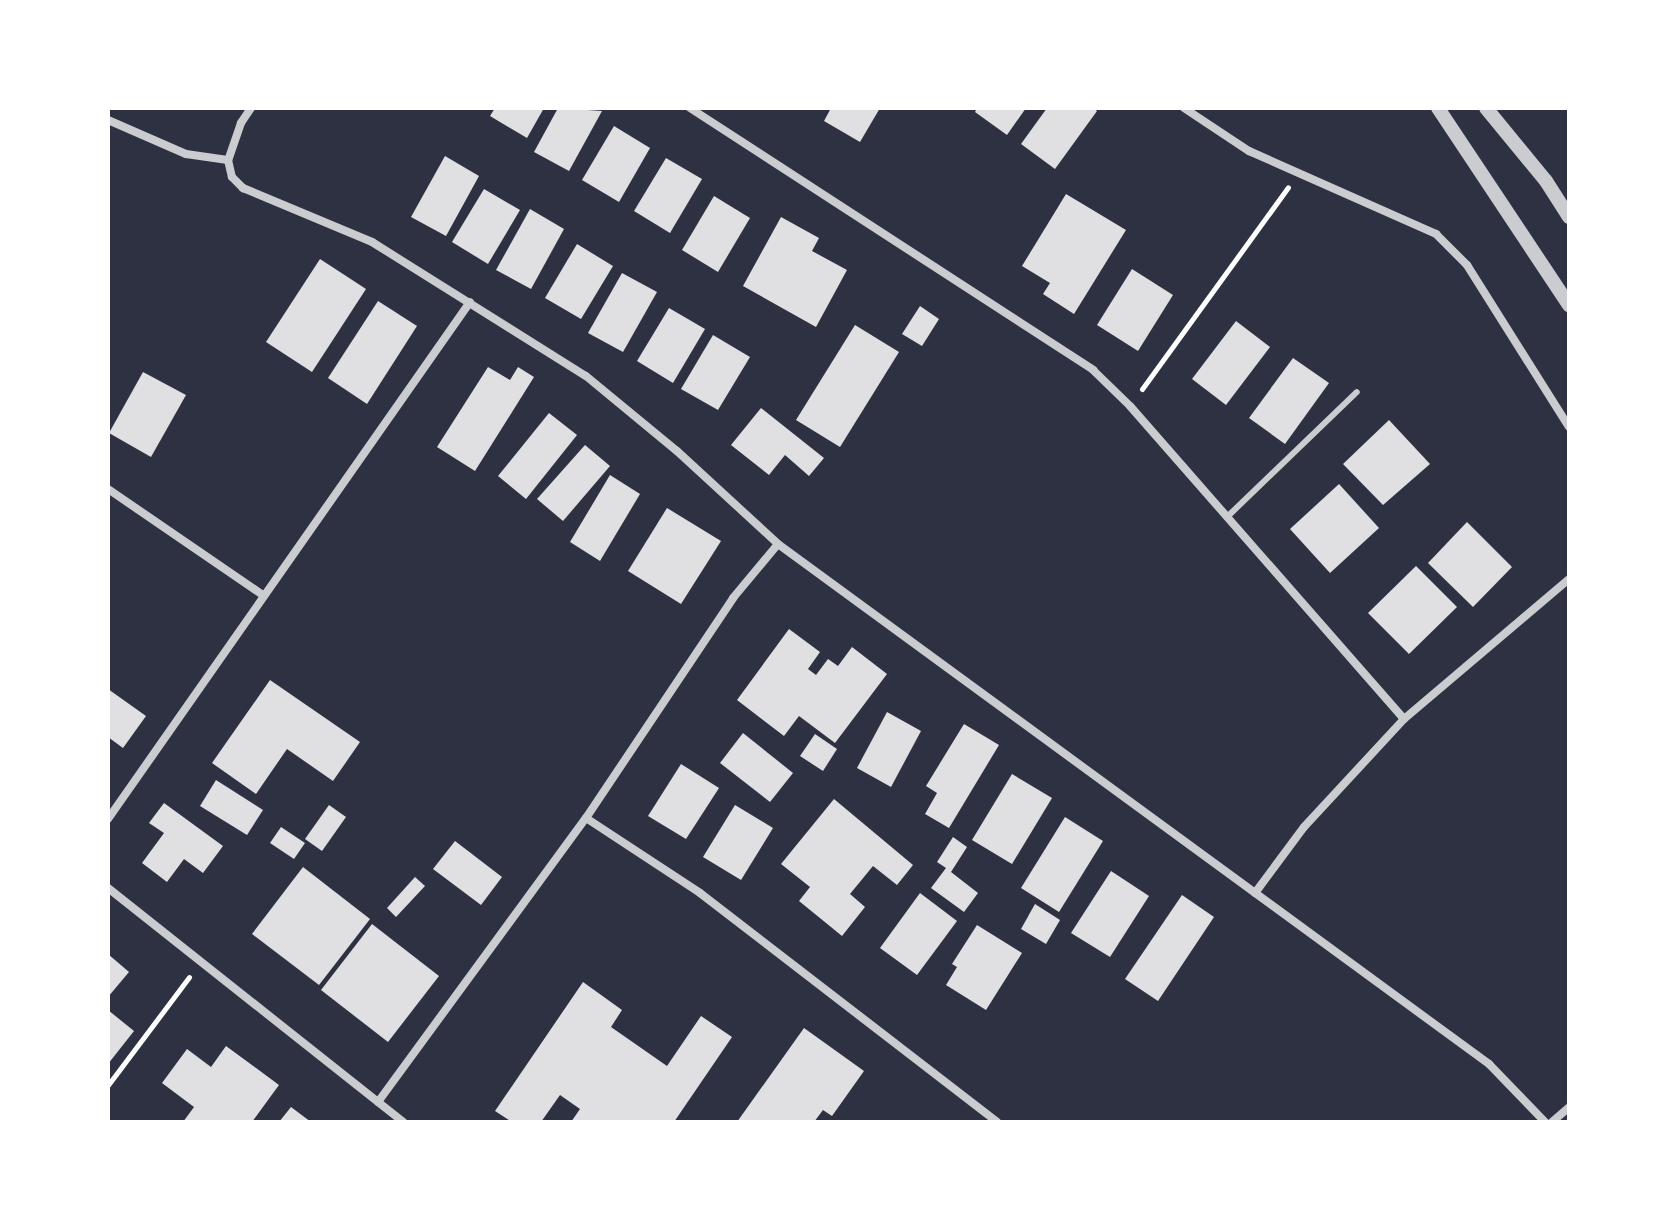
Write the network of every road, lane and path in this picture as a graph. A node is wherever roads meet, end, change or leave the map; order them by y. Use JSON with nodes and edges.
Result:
{"nodes":[{"id":1,"x":251,"y":108,"type":"edge"},
{"id":2,"x":690,"y":108,"type":"edge"},
{"id":3,"x":1184,"y":108,"type":"edge"},
{"id":4,"x":1438,"y":108,"type":"edge"},
{"id":5,"x":1486,"y":108,"type":"edge"},
{"id":6,"x":108,"y":120,"type":"edge"},
{"id":7,"x":228,"y":160,"type":"junction"},
{"id":8,"x":1296,"y":175,"type":"junction"},
{"id":9,"x":1569,"y":217,"type":"edge"},
{"id":10,"x":470,"y":302,"type":"junction"},
{"id":11,"x":1569,"y":305,"type":"edge"},
{"id":12,"x":1357,"y":392,"type":"dead end"},
{"id":13,"x":1130,"y":406,"type":"junction"},
{"id":14,"x":1569,"y":427,"type":"edge"},
{"id":15,"x":108,"y":489,"type":"edge"},
{"id":16,"x":1226,"y":518,"type":"junction"},
{"id":17,"x":778,"y":544,"type":"junction"},
{"id":18,"x":1569,"y":579,"type":"edge"},
{"id":19,"x":264,"y":596,"type":"junction"},
{"id":20,"x":1404,"y":719,"type":"junction"},
{"id":21,"x":586,"y":818,"type":"junction"},
{"id":22,"x":108,"y":819,"type":"edge"},
{"id":23,"x":108,"y":888,"type":"edge"},
{"id":24,"x":1255,"y":893,"type":"junction"},
{"id":25,"x":201,"y":961,"type":"junction"},
{"id":26,"x":108,"y":1085,"type":"edge"},
{"id":27,"x":378,"y":1102,"type":"junction"},
{"id":28,"x":1569,"y":1107,"type":"edge"},
{"id":29,"x":403,"y":1122,"type":"edge"},
{"id":30,"x":997,"y":1122,"type":"edge"},
{"id":31,"x":1545,"y":1122,"type":"edge"},
{"id":32,"x":1552,"y":1122,"type":"edge"}],
"edges":[{"from":1,"to":7,"type":"street"},
{"from":2,"to":13,"type":"street"},
{"from":3,"to":8,"type":"street"},
{"from":4,"to":11,"type":"street"},
{"from":5,"to":9,"type":"street"},
{"from":6,"to":7,"type":"street"},
{"from":7,"to":10,"type":"street"},
{"from":8,"to":13,"type":"path"},
{"from":8,"to":14,"type":"street"},
{"from":10,"to":17,"type":"street"},
{"from":10,"to":19,"type":"street"},
{"from":12,"to":16,"type":"lane"},
{"from":13,"to":16,"type":"street"},
{"from":15,"to":19,"type":"street"},
{"from":16,"to":20,"type":"street"},
{"from":17,"to":21,"type":"street"},
{"from":17,"to":24,"type":"street"},
{"from":18,"to":20,"type":"street"},
{"from":19,"to":22,"type":"street"},
{"from":20,"to":24,"type":"street"},
{"from":21,"to":27,"type":"street"},
{"from":21,"to":30,"type":"street"},
{"from":23,"to":25,"type":"street"},
{"from":24,"to":31,"type":"street"},
{"from":25,"to":26,"type":"path"},
{"from":25,"to":27,"type":"street"},
{"from":27,"to":29,"type":"street"},
{"from":28,"to":32,"type":"street"}]}
